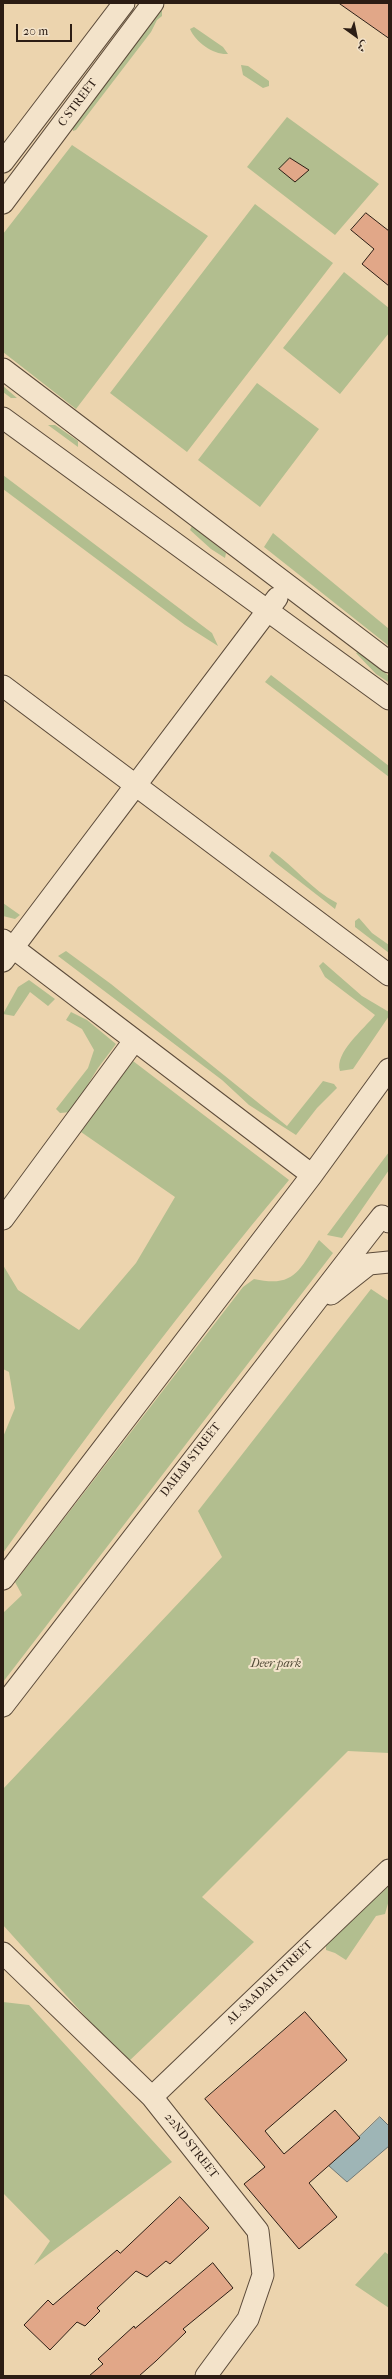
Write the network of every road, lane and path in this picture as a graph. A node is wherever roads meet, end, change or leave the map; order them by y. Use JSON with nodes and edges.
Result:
{"nodes":[{"id":1,"x":124,"y":3,"type":"edge"},
{"id":2,"x":153,"y":3,"type":"edge"},
{"id":3,"x":3,"y":162,"type":"edge"},
{"id":4,"x":3,"y":203,"type":"edge"},
{"id":5,"x":3,"y":369,"type":"edge"},
{"id":6,"x":3,"y":418,"type":"edge"},
{"id":7,"x":287,"y":585,"type":"junction"},
{"id":8,"x":270,"y":610,"type":"junction"},
{"id":9,"x":389,"y":662,"type":"edge"},
{"id":10,"x":3,"y":686,"type":"edge"},
{"id":11,"x":389,"y":699,"type":"edge"},
{"id":12,"x":137,"y":785,"type":"junction"},
{"id":13,"x":6,"y":950,"type":"edge"},
{"id":14,"x":389,"y":976,"type":"edge"},
{"id":15,"x":134,"y":1041,"type":"junction"},
{"id":16,"x":389,"y":1069,"type":"edge"},
{"id":17,"x":312,"y":1175,"type":"junction"},
{"id":18,"x":3,"y":1219,"type":"edge"},
{"id":19,"x":386,"y":1219,"type":"edge"},
{"id":20,"x":389,"y":1262,"type":"edge"},
{"id":21,"x":306,"y":1314,"type":"junction"},
{"id":22,"x":3,"y":1579,"type":"edge"},
{"id":23,"x":3,"y":1706,"type":"edge"},
{"id":24,"x":389,"y":1870,"type":"edge"},
{"id":25,"x":3,"y":1953,"type":"edge"},
{"id":26,"x":152,"y":2097,"type":"junction"},
{"id":27,"x":206,"y":2376,"type":"edge"}],
"edges":[{"from":1,"to":3,"type":"street","name":"C STREET"},
{"from":2,"to":4,"type":"street","name":"C STREET"},
{"from":5,"to":7,"type":"street"},
{"from":6,"to":8,"type":"street"},
{"from":7,"to":8,"type":"street"},
{"from":7,"to":9,"type":"street"},
{"from":8,"to":11,"type":"street"},
{"from":8,"to":12,"type":"street"},
{"from":10,"to":12,"type":"street"},
{"from":12,"to":13,"type":"street"},
{"from":12,"to":14,"type":"street"},
{"from":13,"to":15,"type":"street"},
{"from":15,"to":17,"type":"street"},
{"from":15,"to":18,"type":"street"},
{"from":16,"to":17,"type":"street"},
{"from":17,"to":22,"type":"street"},
{"from":19,"to":21,"type":"street","name":"DAHAB STREET"},
{"from":20,"to":21,"type":"street"},
{"from":21,"to":23,"type":"street","name":"DAHAB STREET"},
{"from":24,"to":26,"type":"street","name":"AL-SAADAH STREET"},
{"from":25,"to":26,"type":"street","name":"22ND STREET"},
{"from":26,"to":27,"type":"street","name":"22ND STREET"}]}
